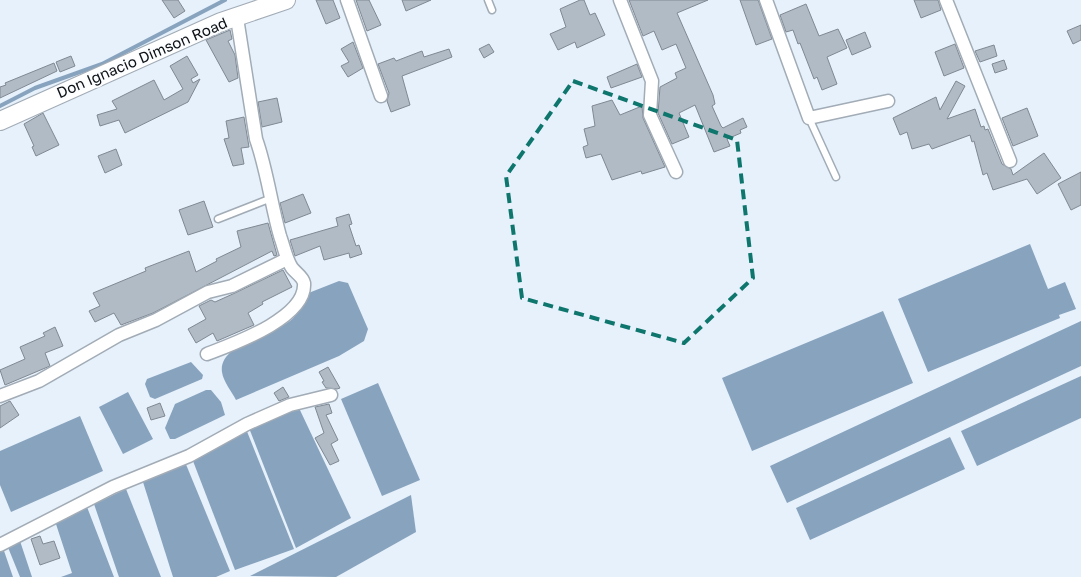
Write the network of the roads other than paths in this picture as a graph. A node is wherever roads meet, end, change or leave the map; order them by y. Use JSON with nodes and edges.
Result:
{"nodes":[{"id":1,"x":286,"y":0,"type":"edge"},
{"id":2,"x":346,"y":0,"type":"edge"},
{"id":3,"x":488,"y":0,"type":"edge"},
{"id":4,"x":620,"y":0,"type":"edge"},
{"id":5,"x":766,"y":0,"type":"edge"},
{"id":6,"x":946,"y":0,"type":"edge"},
{"id":7,"x":492,"y":10,"type":"dead end"},
{"id":8,"x":237,"y":18,"type":"junction"},
{"id":9,"x":381,"y":96,"type":"dead end"},
{"id":10,"x":888,"y":101,"type":"dead end"},
{"id":11,"x":810,"y":118,"type":"junction"},
{"id":12,"x":0,"y":121,"type":"edge"},
{"id":13,"x":1010,"y":161,"type":"dead end"},
{"id":14,"x":676,"y":172,"type":"dead end"},
{"id":15,"x":836,"y":177,"type":"dead end"},
{"id":16,"x":269,"y":198,"type":"junction"},
{"id":17,"x":218,"y":219,"type":"dead end"},
{"id":18,"x":287,"y":259,"type":"junction"},
{"id":19,"x":207,"y":354,"type":"dead end"},
{"id":20,"x":331,"y":395,"type":"dead end"},
{"id":21,"x":0,"y":396,"type":"edge"},
{"id":22,"x":0,"y":544,"type":"edge"}],
"edges":[{"from":1,"to":8,"type":"street","name":"Don Ignacio Dimson Road"},
{"from":2,"to":9,"type":"street"},
{"from":3,"to":7,"type":"lane"},
{"from":4,"to":14,"type":"street"},
{"from":5,"to":11,"type":"street"},
{"from":6,"to":13,"type":"street"},
{"from":8,"to":12,"type":"street","name":"Don Ignacio Dimson Road"},
{"from":8,"to":16,"type":"street"},
{"from":10,"to":11,"type":"street"},
{"from":11,"to":15,"type":"lane"},
{"from":16,"to":17,"type":"lane"},
{"from":16,"to":18,"type":"street"},
{"from":18,"to":19,"type":"street"},
{"from":18,"to":21,"type":"street"},
{"from":20,"to":22,"type":"street"}]}
